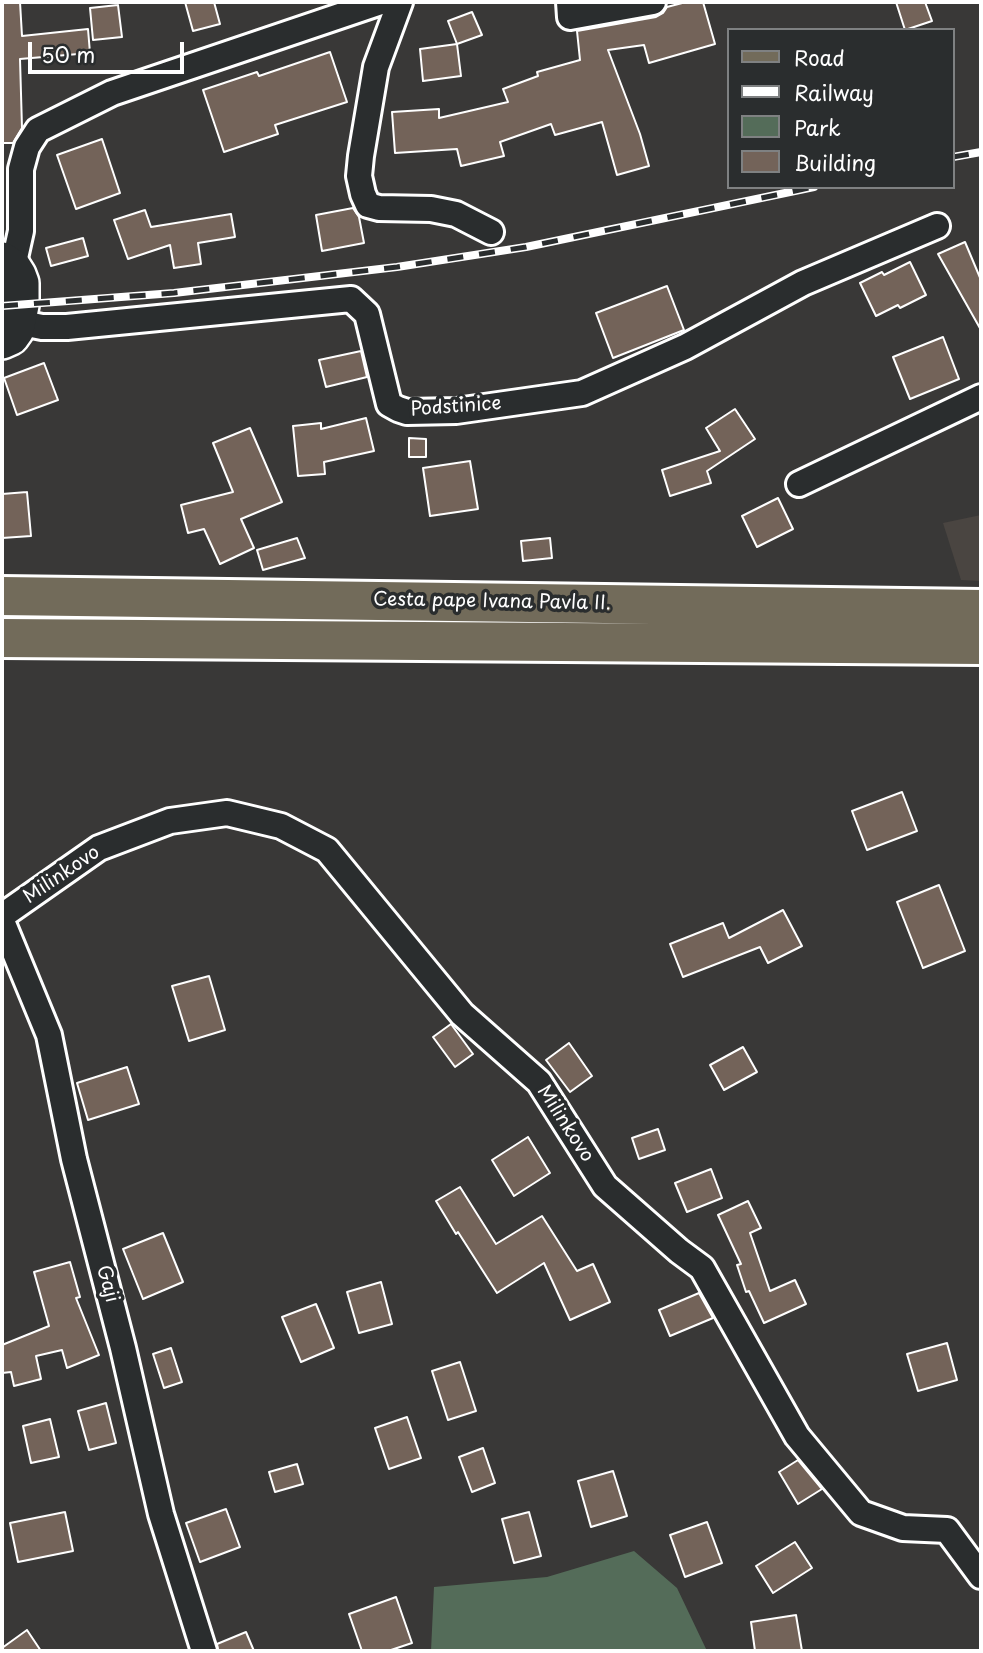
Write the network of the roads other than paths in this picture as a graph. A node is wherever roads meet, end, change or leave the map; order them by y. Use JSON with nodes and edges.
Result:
{"nodes":[{"id":1,"x":381,"y":2,"type":"edge"},
{"id":2,"x":400,"y":2,"type":"edge"},
{"id":3,"x":569,"y":2,"type":"edge"},
{"id":4,"x":653,"y":2,"type":"edge"},
{"id":5,"x":937,"y":226,"type":"dead end"},
{"id":6,"x":491,"y":232,"type":"dead end"},
{"id":7,"x":8,"y":264,"type":"edge"},
{"id":8,"x":10,"y":331,"type":"edge"},
{"id":9,"x":981,"y":397,"type":"edge"},
{"id":10,"x":799,"y":484,"type":"dead end"},
{"id":11,"x":2,"y":596,"type":"edge"},
{"id":12,"x":981,"y":609,"type":"edge"},
{"id":13,"x":2,"y":638,"type":"edge"},
{"id":14,"x":981,"y":645,"type":"edge"},
{"id":15,"x":2,"y":918,"type":"edge"},
{"id":16,"x":981,"y":1576,"type":"edge"},
{"id":17,"x":204,"y":1651,"type":"edge"}],
"edges":[{"from":1,"to":7,"type":"street"},
{"from":2,"to":6,"type":"street"},
{"from":3,"to":4,"type":"street"},
{"from":5,"to":8,"type":"street","name":"Podstinice"},
{"from":7,"to":8,"type":"street"},
{"from":9,"to":10,"type":"street"},
{"from":11,"to":12,"type":"main road","name":"Cesta pape Ivana Pavla II."},
{"from":13,"to":14,"type":"main road","name":"Cesta pape Ivana Pavla II."},
{"from":15,"to":16,"type":"street","name":"Milinkovo"},
{"from":15,"to":17,"type":"street","name":"Gaji"}]}
